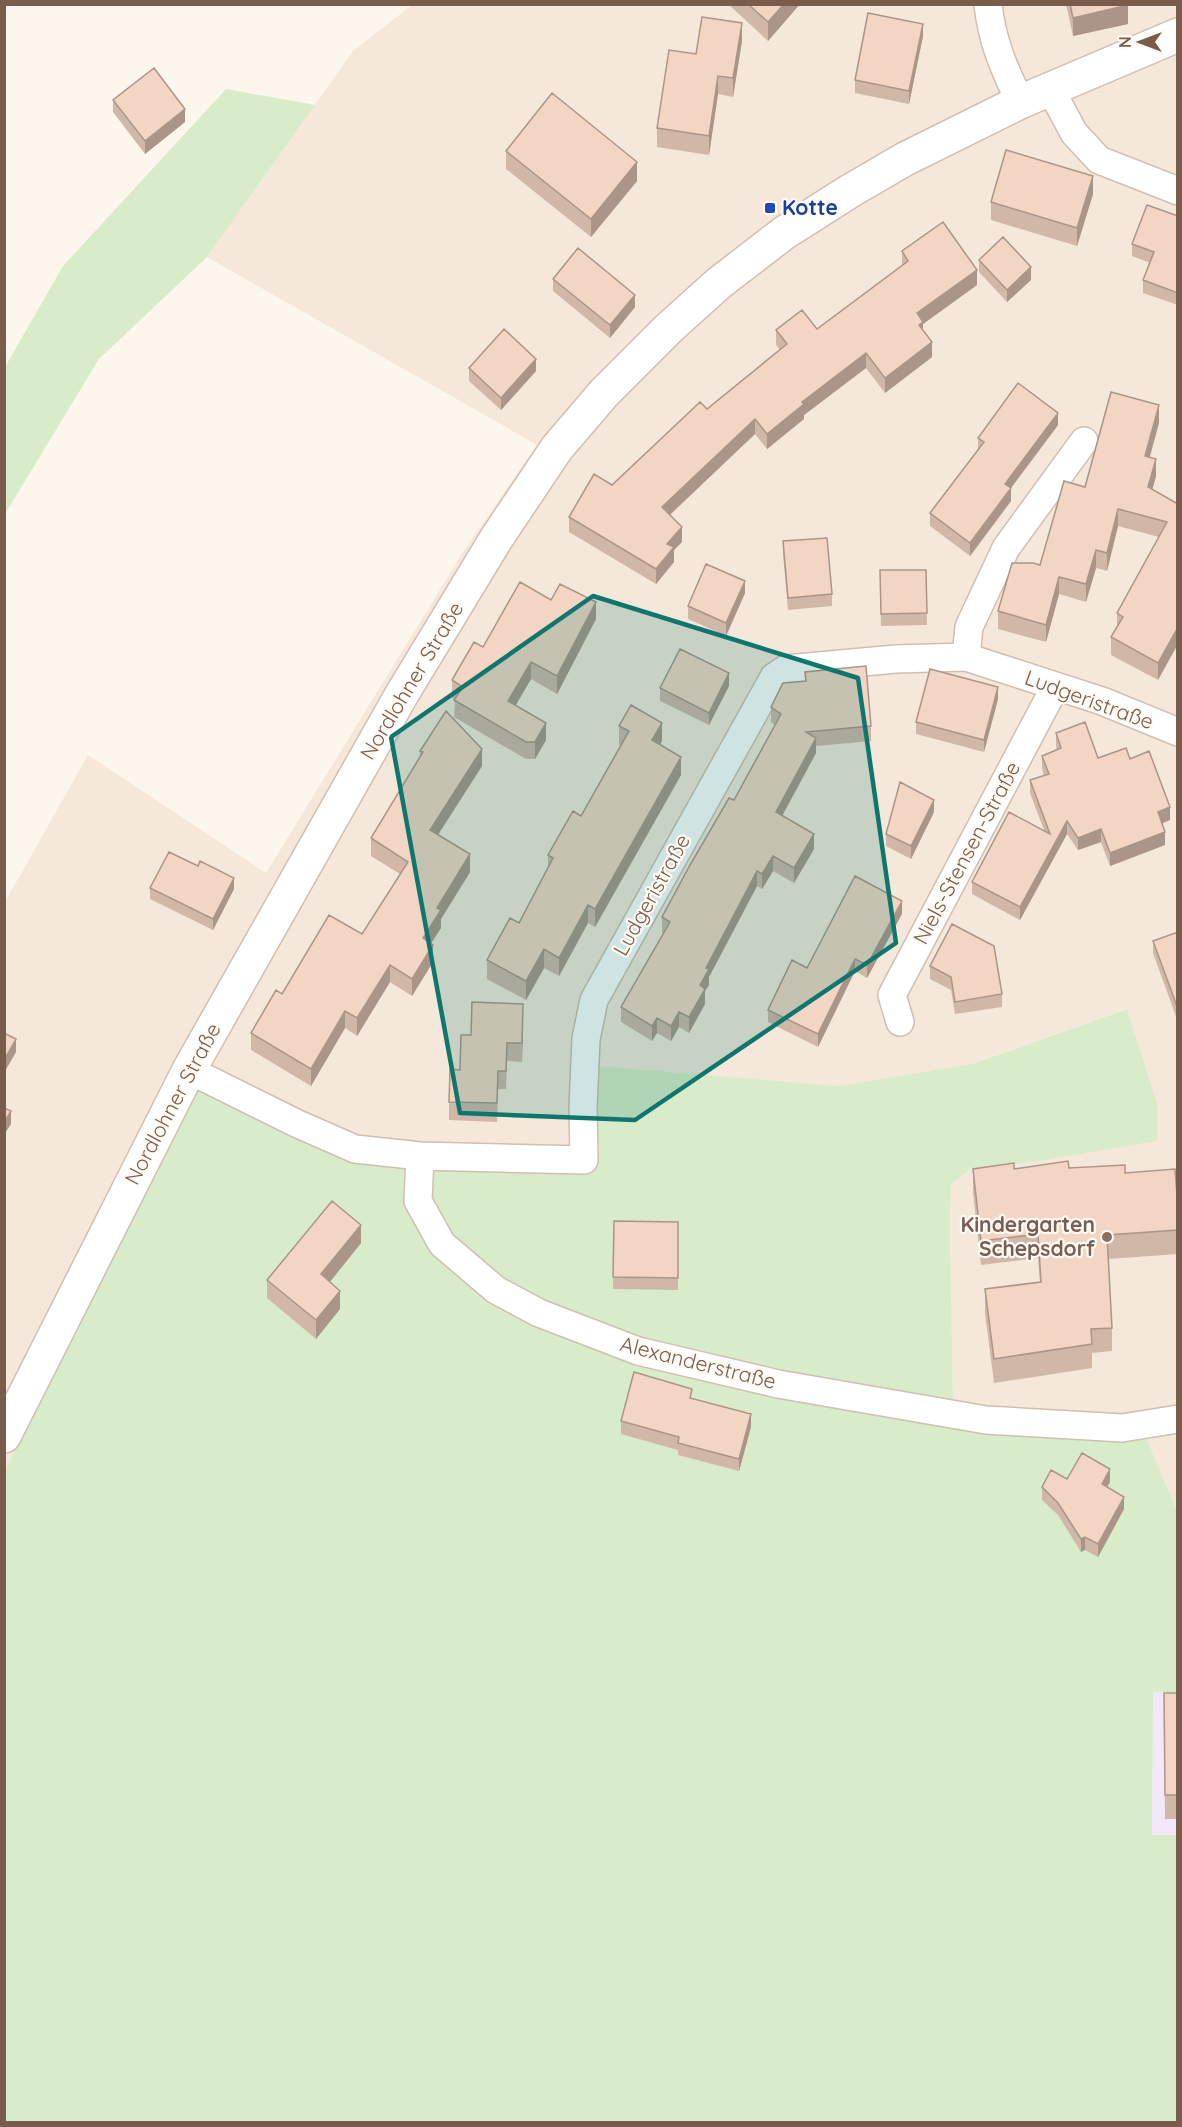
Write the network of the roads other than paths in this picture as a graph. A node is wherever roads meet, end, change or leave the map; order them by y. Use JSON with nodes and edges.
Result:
{"nodes":[{"id":1,"x":988,"y":4,"type":"edge"},
{"id":2,"x":1178,"y":35,"type":"edge"},
{"id":3,"x":1051,"y":90,"type":"junction"},
{"id":4,"x":1020,"y":102,"type":"junction"},
{"id":5,"x":1178,"y":191,"type":"edge"},
{"id":6,"x":1084,"y":441,"type":"dead end"},
{"id":7,"x":966,"y":657,"type":"junction"},
{"id":8,"x":1054,"y":687,"type":"junction"},
{"id":9,"x":1178,"y":732,"type":"edge"},
{"id":10,"x":900,"y":1022,"type":"dead end"},
{"id":11,"x":189,"y":1070,"type":"junction"},
{"id":12,"x":420,"y":1156,"type":"junction"},
{"id":13,"x":1178,"y":1419,"type":"edge"},
{"id":14,"x":4,"y":1436,"type":"edge"}],
"edges":[{"from":1,"to":4,"type":"street"},
{"from":2,"to":3,"type":"street","name":"Nordlohner Straße"},
{"from":3,"to":4,"type":"street","name":"Nordlohner Straße"},
{"from":3,"to":5,"type":"street"},
{"from":4,"to":11,"type":"street","name":"Nordlohner Straße"},
{"from":6,"to":7,"type":"street"},
{"from":7,"to":8,"type":"street","name":"Ludgeristraße"},
{"from":7,"to":12,"type":"street","name":"Ludgeristraße"},
{"from":8,"to":9,"type":"street","name":"Ludgeristraße"},
{"from":8,"to":10,"type":"street","name":"Niels-Stensen-Straße"},
{"from":11,"to":12,"type":"street"},
{"from":11,"to":14,"type":"street","name":"Nordlohner Straße"},
{"from":12,"to":13,"type":"street","name":"Alexanderstraße"}]}
